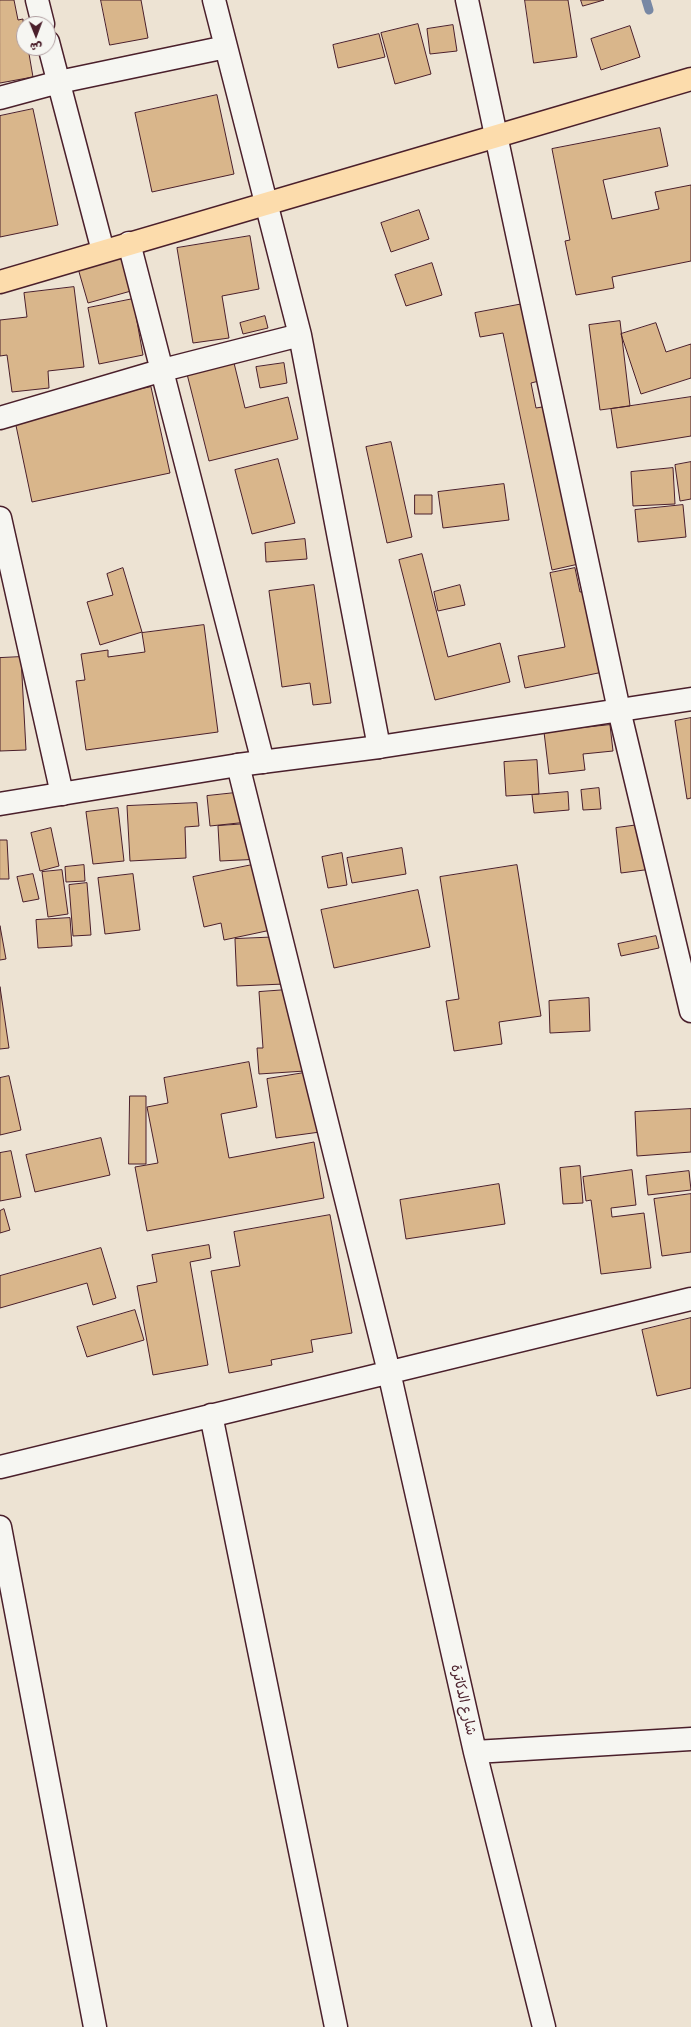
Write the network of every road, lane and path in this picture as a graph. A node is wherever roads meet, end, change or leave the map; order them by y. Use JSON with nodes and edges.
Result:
{"nodes":[{"id":1,"x":37,"y":0,"type":"edge"},
{"id":2,"x":214,"y":0,"type":"edge"},
{"id":3,"x":467,"y":0,"type":"edge"},
{"id":4,"x":41,"y":16,"type":"edge"},
{"id":5,"x":226,"y":47,"type":"junction"},
{"id":6,"x":52,"y":56,"type":"edge"},
{"id":7,"x":691,"y":79,"type":"edge"},
{"id":8,"x":59,"y":82,"type":"junction"},
{"id":9,"x":0,"y":98,"type":"edge"},
{"id":10,"x":497,"y":137,"type":"junction"},
{"id":11,"x":267,"y":202,"type":"junction"},
{"id":12,"x":129,"y":243,"type":"junction"},
{"id":13,"x":103,"y":251,"type":"junction"},
{"id":14,"x":0,"y":282,"type":"edge"},
{"id":15,"x":300,"y":335,"type":"junction"},
{"id":16,"x":163,"y":370,"type":"junction"},
{"id":17,"x":0,"y":418,"type":"edge"},
{"id":18,"x":0,"y":518,"type":"edge"},
{"id":19,"x":691,"y":699,"type":"edge"},
{"id":20,"x":619,"y":710,"type":"junction"},
{"id":21,"x":379,"y":747,"type":"junction"},
{"id":22,"x":263,"y":762,"type":"junction"},
{"id":23,"x":238,"y":765,"type":"junction"},
{"id":24,"x":62,"y":794,"type":"junction"},
{"id":25,"x":0,"y":804,"type":"edge"},
{"id":26,"x":691,"y":1011,"type":"edge"},
{"id":27,"x":691,"y":1299,"type":"edge"},
{"id":28,"x":389,"y":1372,"type":"junction"},
{"id":29,"x":211,"y":1415,"type":"junction"},
{"id":30,"x":0,"y":1467,"type":"edge"},
{"id":31,"x":0,"y":1527,"type":"edge"},
{"id":32,"x":691,"y":1739,"type":"edge"},
{"id":33,"x":475,"y":1752,"type":"junction"},
{"id":34,"x":95,"y":2027,"type":"edge"},
{"id":35,"x":336,"y":2027,"type":"edge"},
{"id":36,"x":544,"y":2027,"type":"edge"}],
"edges":[{"from":1,"to":4,"type":"street"},
{"from":2,"to":5,"type":"street"},
{"from":3,"to":10,"type":"street"},
{"from":5,"to":8,"type":"street"},
{"from":5,"to":11,"type":"street"},
{"from":6,"to":8,"type":"street"},
{"from":7,"to":10,"type":"main road"},
{"from":8,"to":9,"type":"street"},
{"from":8,"to":13,"type":"street"},
{"from":10,"to":11,"type":"main road"},
{"from":10,"to":20,"type":"street"},
{"from":11,"to":12,"type":"main road"},
{"from":11,"to":15,"type":"street"},
{"from":12,"to":13,"type":"main road"},
{"from":12,"to":16,"type":"street"},
{"from":13,"to":14,"type":"main road"},
{"from":15,"to":16,"type":"street"},
{"from":15,"to":21,"type":"street"},
{"from":16,"to":17,"type":"street"},
{"from":16,"to":22,"type":"street"},
{"from":18,"to":24,"type":"street"},
{"from":19,"to":20,"type":"street"},
{"from":20,"to":21,"type":"street"},
{"from":20,"to":26,"type":"street"},
{"from":21,"to":22,"type":"street"},
{"from":22,"to":23,"type":"street"},
{"from":23,"to":24,"type":"street"},
{"from":23,"to":28,"type":"street","name":"شارع الدكاترة"},
{"from":24,"to":25,"type":"street"},
{"from":27,"to":28,"type":"street"},
{"from":28,"to":29,"type":"street"},
{"from":28,"to":33,"type":"street","name":"شارع الدكاترة"},
{"from":29,"to":30,"type":"street"},
{"from":29,"to":35,"type":"street"},
{"from":31,"to":34,"type":"street"},
{"from":32,"to":33,"type":"street"},
{"from":33,"to":36,"type":"street","name":"شارع الدكاترة"}]}
